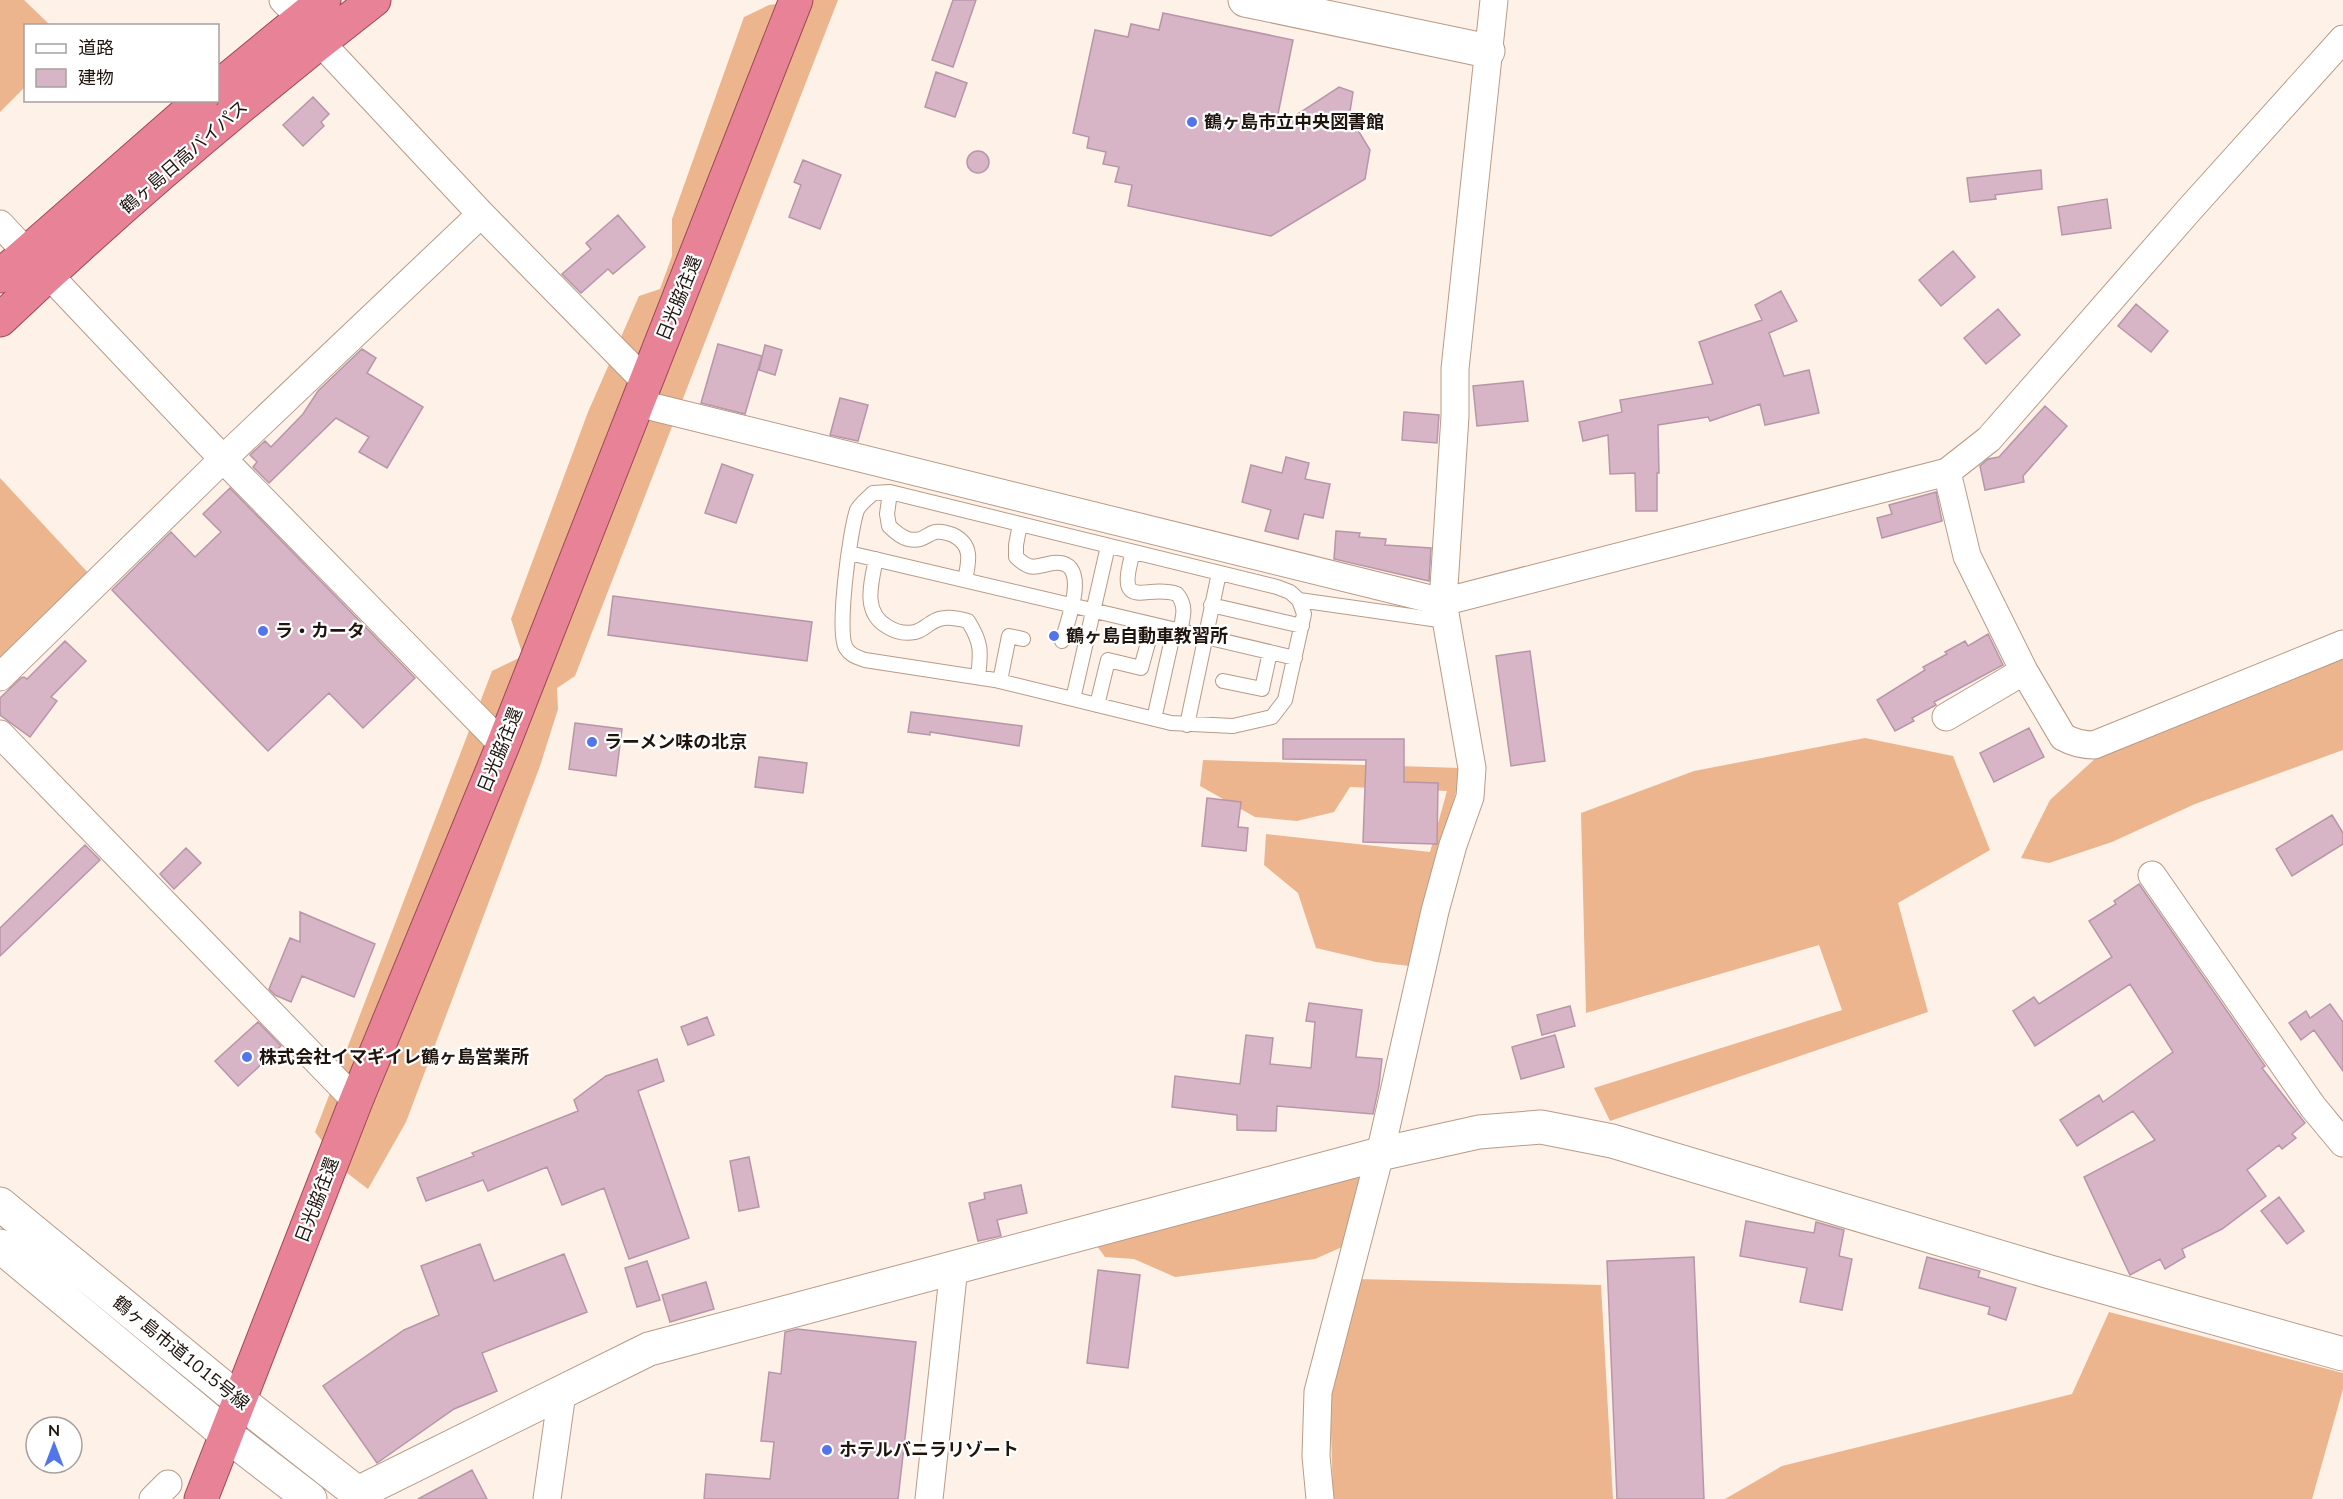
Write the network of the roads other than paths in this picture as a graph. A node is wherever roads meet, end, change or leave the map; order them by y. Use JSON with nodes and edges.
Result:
{"nodes":[{"id":1,"x":374,"y":0,"type":"edge"},
{"id":2,"x":796,"y":0,"type":"edge"},
{"id":3,"x":1245,"y":0,"type":"edge"},
{"id":4,"x":1494,"y":0,"type":"edge"},
{"id":5,"x":307,"y":15,"type":"edge"},
{"id":6,"x":2343,"y":39,"type":"edge"},
{"id":7,"x":1488,"y":51,"type":"junction"},
{"id":8,"x":219,"y":86,"type":"edge"},
{"id":9,"x":199,"y":102,"type":"edge"},
{"id":10,"x":481,"y":213,"type":"junction"},
{"id":11,"x":0,"y":224,"type":"edge"},
{"id":12,"x":37,"y":263,"type":"junction"},
{"id":13,"x":0,"y":276,"type":"edge"},
{"id":14,"x":0,"y":320,"type":"edge"},
{"id":15,"x":642,"y":392,"type":"junction"},
{"id":16,"x":223,"y":459,"type":"junction"},
{"id":17,"x":1947,"y":472,"type":"junction"},
{"id":18,"x":891,"y":492,"type":"junction"},
{"id":19,"x":1020,"y":524,"type":"junction"},
{"id":20,"x":1108,"y":546,"type":"junction"},
{"id":21,"x":1133,"y":552,"type":"junction"},
{"id":22,"x":849,"y":553,"type":"junction"},
{"id":23,"x":876,"y":559,"type":"junction"},
{"id":24,"x":1219,"y":573,"type":"junction"},
{"id":25,"x":965,"y":580,"type":"junction"},
{"id":26,"x":1299,"y":600,"type":"junction"},
{"id":27,"x":1072,"y":605,"type":"junction"},
{"id":28,"x":1211,"y":605,"type":"junction"},
{"id":29,"x":1094,"y":610,"type":"junction"},
{"id":30,"x":1444,"y":612,"type":"junction"},
{"id":31,"x":1153,"y":625,"type":"junction"},
{"id":32,"x":1302,"y":626,"type":"junction"},
{"id":33,"x":1177,"y":631,"type":"junction"},
{"id":34,"x":1204,"y":637,"type":"junction"},
{"id":35,"x":1023,"y":639,"type":"dead end"},
{"id":36,"x":1062,"y":641,"type":"dead end"},
{"id":37,"x":2343,"y":644,"type":"edge"},
{"id":38,"x":1270,"y":652,"type":"junction"},
{"id":39,"x":1295,"y":658,"type":"junction"},
{"id":40,"x":2024,"y":671,"type":"junction"},
{"id":41,"x":0,"y":677,"type":"edge"},
{"id":42,"x":978,"y":677,"type":"junction"},
{"id":43,"x":1000,"y":681,"type":"junction"},
{"id":44,"x":1223,"y":681,"type":"dead end"},
{"id":45,"x":1073,"y":699,"type":"junction"},
{"id":46,"x":1097,"y":705,"type":"junction"},
{"id":47,"x":1946,"y":717,"type":"dead end"},
{"id":48,"x":1154,"y":719,"type":"junction"},
{"id":49,"x":1187,"y":725,"type":"junction"},
{"id":50,"x":0,"y":734,"type":"edge"},
{"id":51,"x":503,"y":745,"type":"junction"},
{"id":52,"x":2152,"y":875,"type":"dead end"},
{"id":53,"x":356,"y":1101,"type":"junction"},
{"id":54,"x":2343,"y":1143,"type":"edge"},
{"id":55,"x":1380,"y":1154,"type":"junction"},
{"id":56,"x":0,"y":1204,"type":"edge"},
{"id":57,"x":0,"y":1246,"type":"edge"},
{"id":58,"x":954,"y":1267,"type":"junction"},
{"id":59,"x":2343,"y":1354,"type":"edge"},
{"id":60,"x":562,"y":1393,"type":"junction"},
{"id":61,"x":240,"y":1401,"type":"junction"},
{"id":62,"x":227,"y":1435,"type":"junction"},
{"id":63,"x":361,"y":1496,"type":"edge"},
{"id":64,"x":201,"y":1499,"type":"edge"},
{"id":65,"x":310,"y":1499,"type":"edge"},
{"id":66,"x":547,"y":1499,"type":"edge"},
{"id":67,"x":929,"y":1499,"type":"edge"},
{"id":68,"x":1320,"y":1499,"type":"edge"}],
"edges":[{"from":1,"to":5,"type":"highway","name":"鶴ヶ島日高バイパス"},
{"from":2,"to":15,"type":"highway","name":"日光脇往還"},
{"from":3,"to":7,"type":"street"},
{"from":4,"to":7,"type":"street"},
{"from":5,"to":8,"type":"highway","name":"鶴ヶ島日高バイパス"},
{"from":5,"to":10,"type":"street"},
{"from":5,"to":12,"type":"highway","name":"鶴ヶ島日高バイパス"},
{"from":6,"to":17,"type":"street"},
{"from":7,"to":30,"type":"street"},
{"from":9,"to":12,"type":"highway","name":"鶴ヶ島日高バイパス"},
{"from":10,"to":15,"type":"street"},
{"from":10,"to":16,"type":"street"},
{"from":11,"to":12,"type":"street"},
{"from":12,"to":13,"type":"highway","name":"鶴ヶ島日高バイパス"},
{"from":12,"to":14,"type":"highway","name":"鶴ヶ島日高バイパス"},
{"from":12,"to":16,"type":"street"},
{"from":15,"to":30,"type":"street"},
{"from":15,"to":51,"type":"highway","name":"日光脇往還"},
{"from":16,"to":41,"type":"street"},
{"from":16,"to":51,"type":"street"},
{"from":17,"to":30,"type":"street"},
{"from":17,"to":40,"type":"street"},
{"from":18,"to":19,"type":"lane"},
{"from":18,"to":22,"type":"lane"},
{"from":18,"to":25,"type":"lane"},
{"from":19,"to":20,"type":"lane"},
{"from":19,"to":27,"type":"lane"},
{"from":20,"to":21,"type":"lane"},
{"from":20,"to":29,"type":"lane"},
{"from":21,"to":24,"type":"lane"},
{"from":21,"to":33,"type":"lane"},
{"from":22,"to":23,"type":"lane"},
{"from":22,"to":42,"type":"lane"},
{"from":23,"to":25,"type":"lane"},
{"from":23,"to":42,"type":"lane"},
{"from":24,"to":26,"type":"lane"},
{"from":24,"to":28,"type":"lane"},
{"from":25,"to":27,"type":"lane"},
{"from":26,"to":30,"type":"lane"},
{"from":26,"to":32,"type":"lane"},
{"from":27,"to":29,"type":"lane"},
{"from":27,"to":36,"type":"lane"},
{"from":28,"to":32,"type":"lane"},
{"from":28,"to":34,"type":"lane"},
{"from":29,"to":31,"type":"lane"},
{"from":29,"to":45,"type":"lane"},
{"from":30,"to":55,"type":"street"},
{"from":31,"to":33,"type":"lane"},
{"from":31,"to":46,"type":"lane"},
{"from":32,"to":39,"type":"lane"},
{"from":33,"to":34,"type":"lane"},
{"from":33,"to":48,"type":"lane"},
{"from":34,"to":38,"type":"lane"},
{"from":34,"to":49,"type":"lane"},
{"from":35,"to":43,"type":"lane"},
{"from":37,"to":40,"type":"street"},
{"from":38,"to":39,"type":"lane"},
{"from":38,"to":44,"type":"lane"},
{"from":39,"to":49,"type":"lane"},
{"from":40,"to":47,"type":"street"},
{"from":42,"to":43,"type":"lane"},
{"from":43,"to":45,"type":"lane"},
{"from":45,"to":46,"type":"lane"},
{"from":46,"to":48,"type":"lane"},
{"from":48,"to":49,"type":"lane"},
{"from":50,"to":53,"type":"street"},
{"from":51,"to":53,"type":"highway","name":"日光脇往還"},
{"from":52,"to":54,"type":"street"},
{"from":53,"to":61,"type":"highway","name":"日光脇往還"},
{"from":55,"to":58,"type":"street"},
{"from":55,"to":59,"type":"street"},
{"from":55,"to":68,"type":"street"},
{"from":56,"to":61,"type":"street","name":"鶴ヶ島市道1015号線"},
{"from":57,"to":62,"type":"street","name":"鶴ヶ島市道1015号線"},
{"from":58,"to":60,"type":"street"},
{"from":58,"to":67,"type":"street"},
{"from":60,"to":63,"type":"street"},
{"from":60,"to":66,"type":"street"},
{"from":61,"to":62,"type":"highway","name":"日光脇往還"},
{"from":61,"to":63,"type":"street","name":"鶴ヶ島市道1015号線"},
{"from":62,"to":64,"type":"highway","name":"日光脇往還"},
{"from":62,"to":65,"type":"street","name":"鶴ヶ島市道1015号線"}]}
